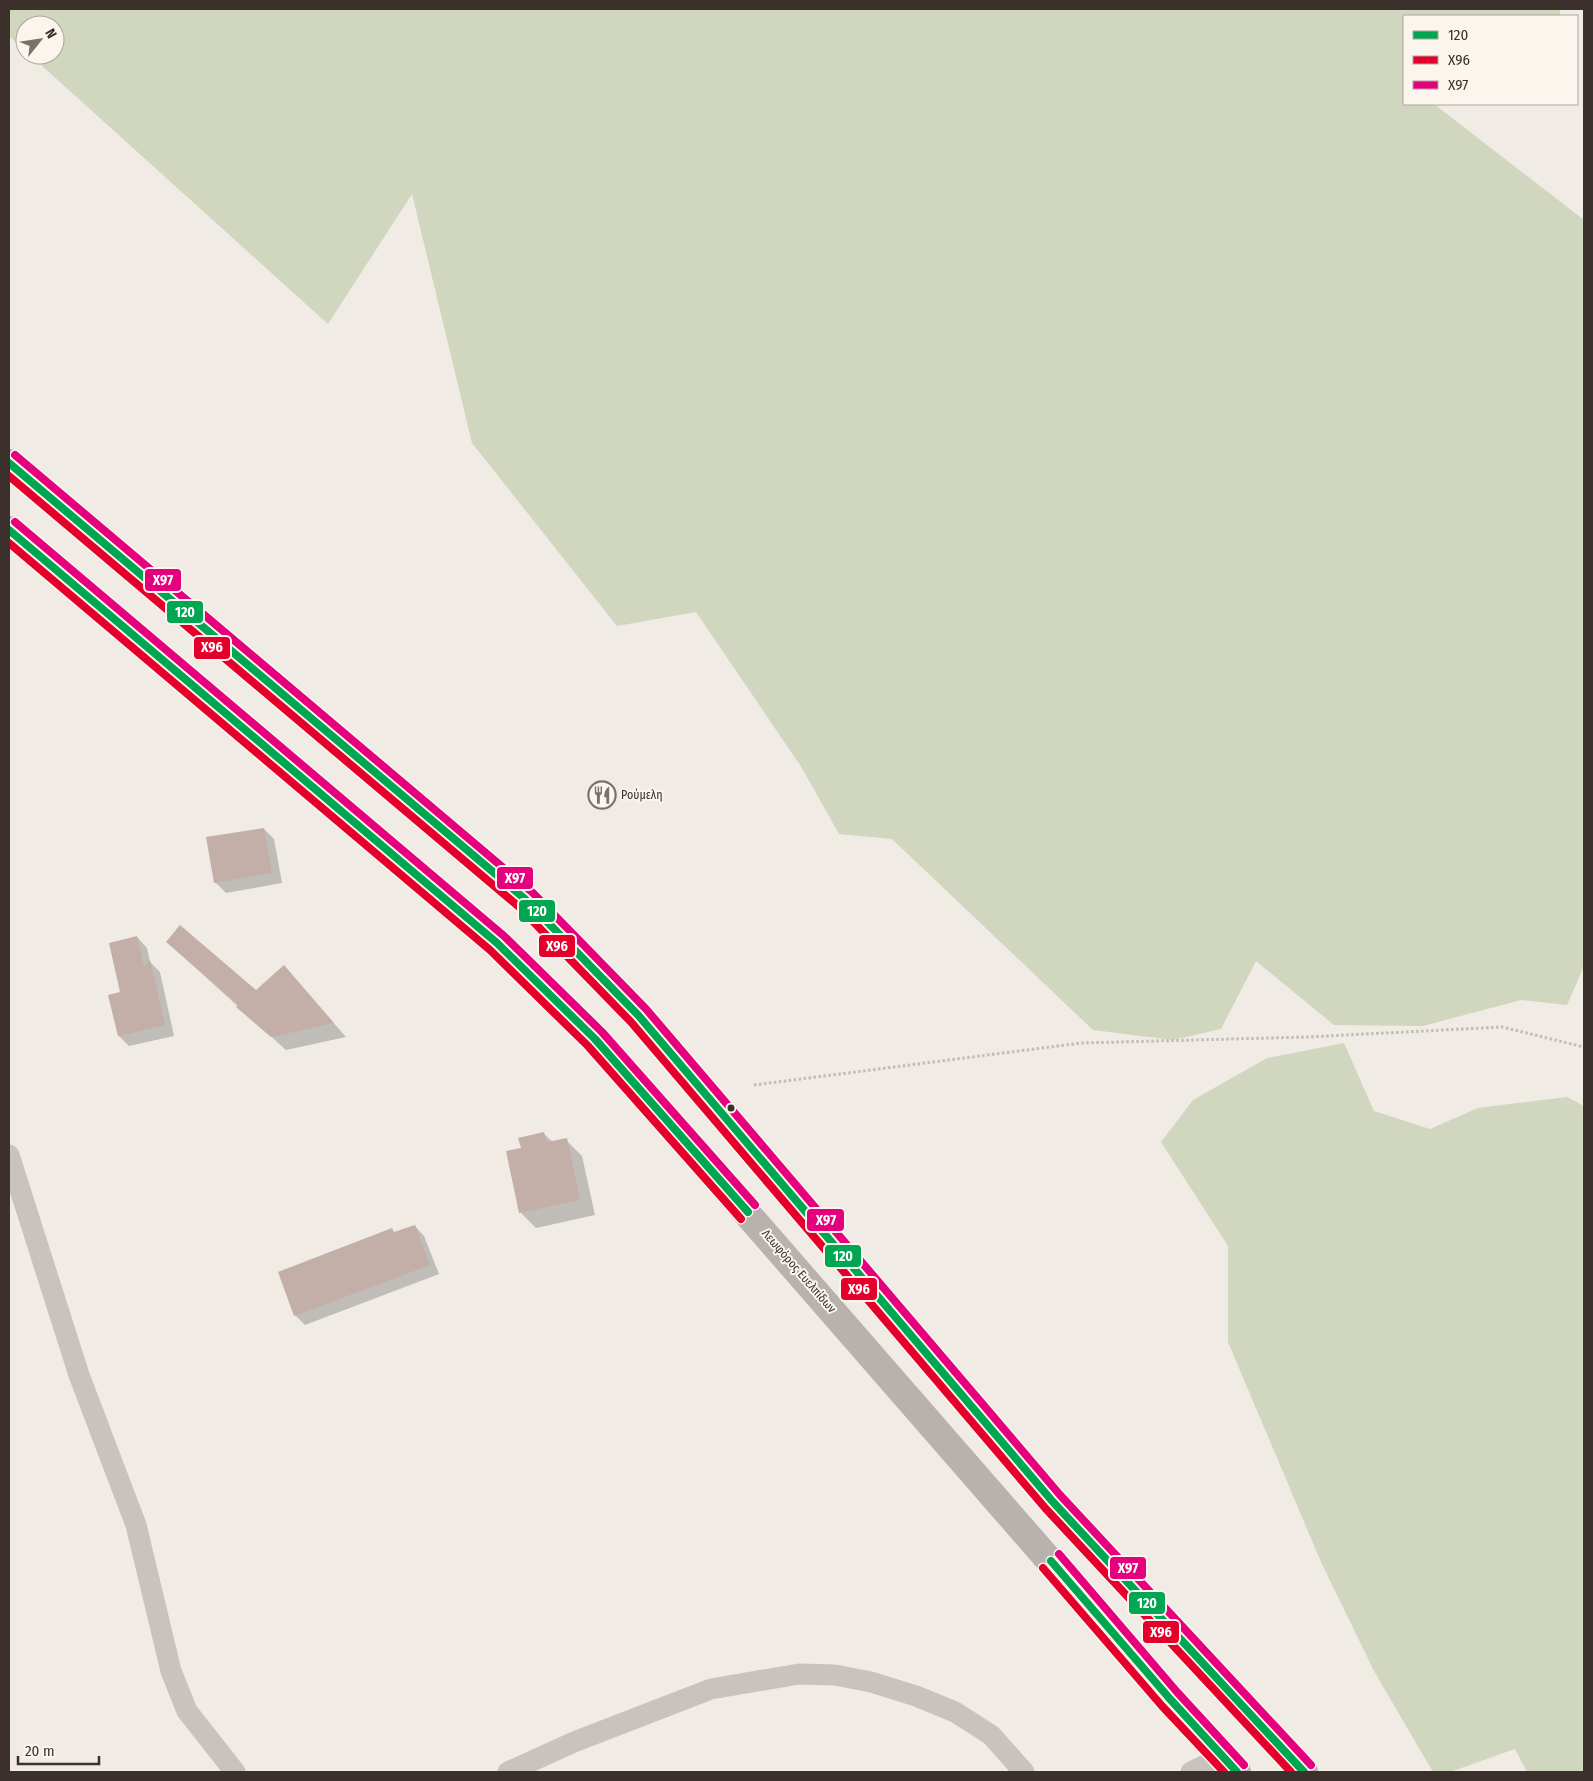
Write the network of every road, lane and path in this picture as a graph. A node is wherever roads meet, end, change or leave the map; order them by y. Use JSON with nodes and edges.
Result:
{"nodes":[{"id":1,"x":9,"y":463,"type":"edge"},
{"id":2,"x":9,"y":530,"type":"edge"},
{"id":3,"x":1584,"y":1047,"type":"edge"},
{"id":4,"x":754,"y":1085,"type":"dead end"},
{"id":5,"x":9,"y":1155,"type":"edge"},
{"id":6,"x":1230,"y":1764,"type":"edge"},
{"id":7,"x":235,"y":1772,"type":"edge"},
{"id":8,"x":508,"y":1772,"type":"edge"},
{"id":9,"x":1024,"y":1772,"type":"edge"},
{"id":10,"x":1191,"y":1772,"type":"edge"},
{"id":11,"x":1304,"y":1772,"type":"edge"}],
"edges":[{"from":1,"to":11,"type":"main road"},
{"from":2,"to":6,"type":"main road","name":"Λεωφόρος Ευελπίδων"},
{"from":3,"to":4,"type":"path"},
{"from":5,"to":7,"type":"street"},
{"from":6,"to":10,"type":"street"},
{"from":8,"to":9,"type":"street"}]}
